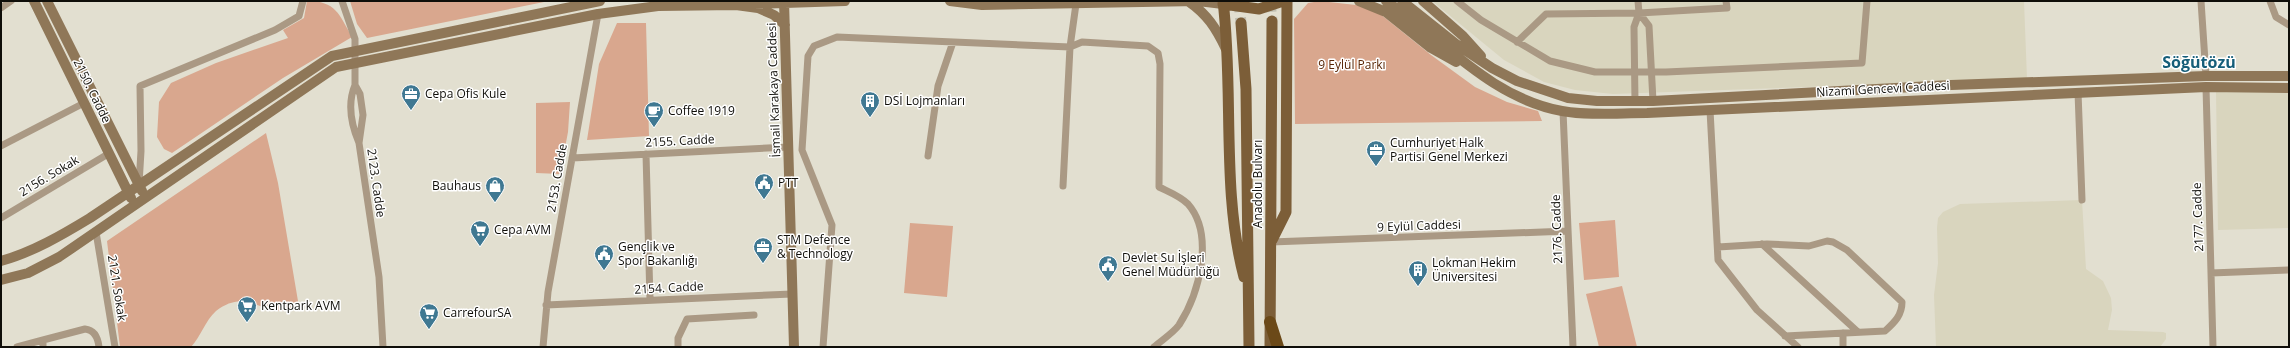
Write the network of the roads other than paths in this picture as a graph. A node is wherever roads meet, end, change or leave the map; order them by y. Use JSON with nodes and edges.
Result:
{"nodes":[{"id":1,"x":11,"y":1,"type":"edge"},
{"id":2,"x":34,"y":1,"type":"edge"},
{"id":3,"x":47,"y":1,"type":"edge"},
{"id":4,"x":303,"y":1,"type":"edge"},
{"id":5,"x":342,"y":1,"type":"edge"},
{"id":6,"x":600,"y":1,"type":"edge"},
{"id":7,"x":846,"y":1,"type":"edge"},
{"id":8,"x":950,"y":1,"type":"edge"},
{"id":9,"x":1188,"y":1,"type":"edge"},
{"id":10,"x":1283,"y":1,"type":"edge"},
{"id":11,"x":1286,"y":1,"type":"edge"},
{"id":12,"x":1359,"y":1,"type":"edge"},
{"id":13,"x":1386,"y":1,"type":"edge"},
{"id":14,"x":1402,"y":1,"type":"edge"},
{"id":15,"x":1422,"y":1,"type":"edge"},
{"id":16,"x":1457,"y":1,"type":"edge"},
{"id":17,"x":1638,"y":1,"type":"edge"},
{"id":18,"x":1726,"y":1,"type":"edge"},
{"id":19,"x":1867,"y":1,"type":"edge"},
{"id":20,"x":2201,"y":1,"type":"edge"},
{"id":21,"x":2270,"y":1,"type":"edge"},
{"id":22,"x":784,"y":2,"type":"edge"},
{"id":23,"x":801,"y":3,"type":"junction"},
{"id":24,"x":1223,"y":3,"type":"edge"},
{"id":25,"x":1076,"y":4,"type":"junction"},
{"id":26,"x":736,"y":5,"type":"junction"},
{"id":27,"x":1,"y":8,"type":"edge"},
{"id":28,"x":1639,"y":13,"type":"junction"},
{"id":29,"x":598,"y":14,"type":"junction"},
{"id":30,"x":1272,"y":21,"type":"tunnel mouth"},
{"id":31,"x":1241,"y":23,"type":"tunnel mouth"},
{"id":32,"x":785,"y":25,"type":"junction"},
{"id":33,"x":2289,"y":25,"type":"edge"},
{"id":34,"x":953,"y":42,"type":"junction"},
{"id":35,"x":1517,"y":42,"type":"junction"},
{"id":36,"x":1070,"y":47,"type":"junction"},
{"id":37,"x":1452,"y":47,"type":"junction"},
{"id":38,"x":356,"y":50,"type":"junction"},
{"id":39,"x":1227,"y":50,"type":"junction"},
{"id":40,"x":356,"y":61,"type":"junction"},
{"id":41,"x":1492,"y":68,"type":"junction"},
{"id":42,"x":1635,"y":72,"type":"junction"},
{"id":43,"x":1651,"y":72,"type":"junction"},
{"id":44,"x":2206,"y":76,"type":"junction"},
{"id":45,"x":2289,"y":76,"type":"edge"},
{"id":46,"x":1486,"y":78,"type":"junction"},
{"id":47,"x":355,"y":85,"type":"junction"},
{"id":48,"x":2206,"y":87,"type":"junction"},
{"id":49,"x":2289,"y":88,"type":"edge"},
{"id":50,"x":2078,"y":92,"type":"junction"},
{"id":51,"x":1653,"y":101,"type":"junction"},
{"id":52,"x":1635,"y":102,"type":"junction"},
{"id":53,"x":84,"y":103,"type":"junction"},
{"id":54,"x":1710,"y":110,"type":"junction"},
{"id":55,"x":1563,"y":111,"type":"junction"},
{"id":56,"x":359,"y":143,"type":"junction"},
{"id":57,"x":1,"y":146,"type":"edge"},
{"id":58,"x":789,"y":147,"type":"junction"},
{"id":59,"x":108,"y":154,"type":"junction"},
{"id":60,"x":646,"y":154,"type":"junction"},
{"id":61,"x":928,"y":156,"type":"dead end"},
{"id":62,"x":572,"y":158,"type":"junction"},
{"id":63,"x":139,"y":184,"type":"junction"},
{"id":64,"x":1063,"y":186,"type":"dead end"},
{"id":65,"x":128,"y":192,"type":"junction"},
{"id":66,"x":145,"y":198,"type":"junction"},
{"id":67,"x":2082,"y":200,"type":"dead end"},
{"id":68,"x":134,"y":205,"type":"junction"},
{"id":69,"x":1,"y":218,"type":"edge"},
{"id":70,"x":1568,"y":231,"type":"junction"},
{"id":71,"x":96,"y":232,"type":"junction"},
{"id":72,"x":1270,"y":242,"type":"junction"},
{"id":73,"x":1762,"y":244,"type":"junction"},
{"id":74,"x":1718,"y":247,"type":"junction"},
{"id":75,"x":1,"y":261,"type":"edge"},
{"id":76,"x":2289,"y":270,"type":"edge"},
{"id":77,"x":2211,"y":273,"type":"junction"},
{"id":78,"x":1,"y":280,"type":"edge"},
{"id":79,"x":1249,"y":292,"type":"junction"},
{"id":80,"x":792,"y":294,"type":"junction"},
{"id":81,"x":650,"y":300,"type":"junction"},
{"id":82,"x":546,"y":306,"type":"junction"},
{"id":83,"x":754,"y":315,"type":"dead end"},
{"id":84,"x":1270,"y":322,"type":"junction"},
{"id":85,"x":1858,"y":332,"type":"junction"},
{"id":86,"x":1843,"y":333,"type":"junction"},
{"id":87,"x":1785,"y":336,"type":"junction"},
{"id":88,"x":43,"y":344,"type":"edge"},
{"id":89,"x":17,"y":347,"type":"edge"},
{"id":90,"x":99,"y":347,"type":"edge"},
{"id":91,"x":116,"y":347,"type":"edge"},
{"id":92,"x":383,"y":347,"type":"edge"},
{"id":93,"x":543,"y":347,"type":"edge"},
{"id":94,"x":678,"y":347,"type":"edge"},
{"id":95,"x":794,"y":347,"type":"edge"},
{"id":96,"x":823,"y":347,"type":"edge"},
{"id":97,"x":1154,"y":347,"type":"edge"},
{"id":98,"x":1249,"y":347,"type":"edge"},
{"id":99,"x":1270,"y":347,"type":"edge"},
{"id":100,"x":1278,"y":347,"type":"edge"},
{"id":101,"x":1573,"y":347,"type":"edge"},
{"id":102,"x":1798,"y":347,"type":"edge"},
{"id":103,"x":1843,"y":347,"type":"edge"},
{"id":104,"x":2213,"y":347,"type":"edge"}],
"edges":[{"from":1,"to":27,"type":"street"},
{"from":2,"to":53,"type":"street","name":"2150. Cadde"},
{"from":3,"to":63,"type":"street","name":"2150. Cadde"},
{"from":4,"to":63,"type":"street"},
{"from":5,"to":38,"type":"street","name":"2123. Cadde"},
{"from":6,"to":38,"type":"street"},
{"from":7,"to":23,"type":"street"},
{"from":8,"to":25,"type":"street"},
{"from":9,"to":24,"type":"street"},
{"from":9,"to":25,"type":"street"},
{"from":9,"to":39,"type":"street"},
{"from":10,"to":24,"type":"main road"},
{"from":11,"to":72,"type":"main road"},
{"from":12,"to":46,"type":"street","name":"Nizami Gencevi Caddesi"},
{"from":13,"to":37,"type":"street","name":"Nizami Gencevi Caddesi"},
{"from":14,"to":37,"type":"street","name":"Nizami Gencevi Caddesi"},
{"from":15,"to":41,"type":"street","name":"Nizami Gencevi Caddesi"},
{"from":16,"to":35,"type":"street"},
{"from":17,"to":28,"type":"street"},
{"from":18,"to":28,"type":"street"},
{"from":19,"to":43,"type":"street"},
{"from":20,"to":44,"type":"street"},
{"from":21,"to":33,"type":"street"},
{"from":22,"to":23,"type":"street"},
{"from":22,"to":26,"type":"street"},
{"from":22,"to":32,"type":"street","name":"İsmail Karakaya Caddesi"},
{"from":23,"to":32,"type":"street"},
{"from":24,"to":39,"type":"main road"},
{"from":25,"to":36,"type":"street"},
{"from":26,"to":29,"type":"street"},
{"from":26,"to":32,"type":"street"},
{"from":28,"to":35,"type":"street"},
{"from":28,"to":42,"type":"street"},
{"from":28,"to":43,"type":"street"},
{"from":29,"to":40,"type":"street"},
{"from":29,"to":62,"type":"street","name":"2153. Cadde"},
{"from":30,"to":72,"type":"main road","name":"Anadolu Bulvarı"},
{"from":31,"to":79,"type":"main road","name":"Anadolu Bulvarı"},
{"from":32,"to":58,"type":"street","name":"İsmail Karakaya Caddesi"},
{"from":34,"to":36,"type":"street"},
{"from":34,"to":61,"type":"street"},
{"from":34,"to":96,"type":"street"},
{"from":35,"to":42,"type":"street"},
{"from":36,"to":64,"type":"street"},
{"from":36,"to":97,"type":"street"},
{"from":37,"to":41,"type":"street","name":"Nizami Gencevi Caddesi"},
{"from":37,"to":46,"type":"street","name":"Nizami Gencevi Caddesi"},
{"from":38,"to":40,"type":"street","name":"2123. Cadde"},
{"from":38,"to":63,"type":"street"},
{"from":39,"to":79,"type":"main road"},
{"from":40,"to":47,"type":"street","name":"2123. Cadde"},
{"from":40,"to":66,"type":"street"},
{"from":41,"to":52,"type":"street","name":"Nizami Gencevi Caddesi"},
{"from":42,"to":43,"type":"street"},
{"from":42,"to":52,"type":"street"},
{"from":43,"to":51,"type":"street"},
{"from":44,"to":45,"type":"street","name":"Nizami Gencevi Caddesi"},
{"from":44,"to":48,"type":"street"},
{"from":44,"to":51,"type":"street","name":"Nizami Gencevi Caddesi"},
{"from":46,"to":55,"type":"street","name":"Nizami Gencevi Caddesi"},
{"from":47,"to":56,"type":"street","name":"2123. Cadde"},
{"from":47,"to":56,"type":"street"},
{"from":48,"to":49,"type":"street","name":"Nizami Gencevi Caddesi"},
{"from":48,"to":50,"type":"street","name":"Nizami Gencevi Caddesi"},
{"from":48,"to":77,"type":"street","name":"2177. Cadde"},
{"from":50,"to":54,"type":"street","name":"Nizami Gencevi Caddesi"},
{"from":50,"to":67,"type":"street"},
{"from":51,"to":52,"type":"street","name":"Nizami Gencevi Caddesi"},
{"from":53,"to":57,"type":"street"},
{"from":53,"to":59,"type":"street","name":"2150. Cadde"},
{"from":54,"to":55,"type":"street","name":"Nizami Gencevi Caddesi"},
{"from":54,"to":74,"type":"street"},
{"from":55,"to":70,"type":"street","name":"2176. Cadde"},
{"from":56,"to":92,"type":"street","name":"2123. Cadde"},
{"from":58,"to":60,"type":"street","name":"2155. Cadde"},
{"from":58,"to":80,"type":"street","name":"İsmail Karakaya Caddesi"},
{"from":59,"to":65,"type":"street","name":"2150. Cadde"},
{"from":59,"to":69,"type":"street","name":"2156. Sokak"},
{"from":60,"to":62,"type":"street","name":"2155. Cadde"},
{"from":60,"to":81,"type":"street"},
{"from":62,"to":82,"type":"street","name":"2153. Cadde"},
{"from":63,"to":65,"type":"street"},
{"from":63,"to":66,"type":"street","name":"2150. Cadde"},
{"from":65,"to":68,"type":"street","name":"2150. Cadde"},
{"from":65,"to":75,"type":"street"},
{"from":66,"to":68,"type":"street"},
{"from":68,"to":71,"type":"street"},
{"from":70,"to":72,"type":"street","name":"9 Eylül Caddesi"},
{"from":70,"to":101,"type":"street","name":"2176. Cadde"},
{"from":71,"to":78,"type":"street"},
{"from":71,"to":91,"type":"street","name":"2121. Sokak"},
{"from":72,"to":84,"type":"main road","name":"Anadolu Bulvarı"},
{"from":73,"to":74,"type":"street"},
{"from":73,"to":85,"type":"street"},
{"from":73,"to":85,"type":"street"},
{"from":74,"to":87,"type":"street"},
{"from":76,"to":77,"type":"street"},
{"from":77,"to":104,"type":"street","name":"2177. Cadde"},
{"from":79,"to":98,"type":"main road","name":"Anadolu Bulvarı"},
{"from":80,"to":81,"type":"street","name":"2154. Cadde"},
{"from":80,"to":95,"type":"street","name":"İsmail Karakaya Caddesi"},
{"from":81,"to":82,"type":"street","name":"2154. Cadde"},
{"from":82,"to":93,"type":"street","name":"2153. Cadde"},
{"from":83,"to":94,"type":"street"},
{"from":84,"to":99,"type":"main road","name":"Anadolu Bulvarı"},
{"from":84,"to":100,"type":"highway"},
{"from":85,"to":86,"type":"street"},
{"from":86,"to":87,"type":"street"},
{"from":86,"to":103,"type":"street"},
{"from":87,"to":102,"type":"street"},
{"from":88,"to":89,"type":"street"},
{"from":88,"to":90,"type":"street"}]}
